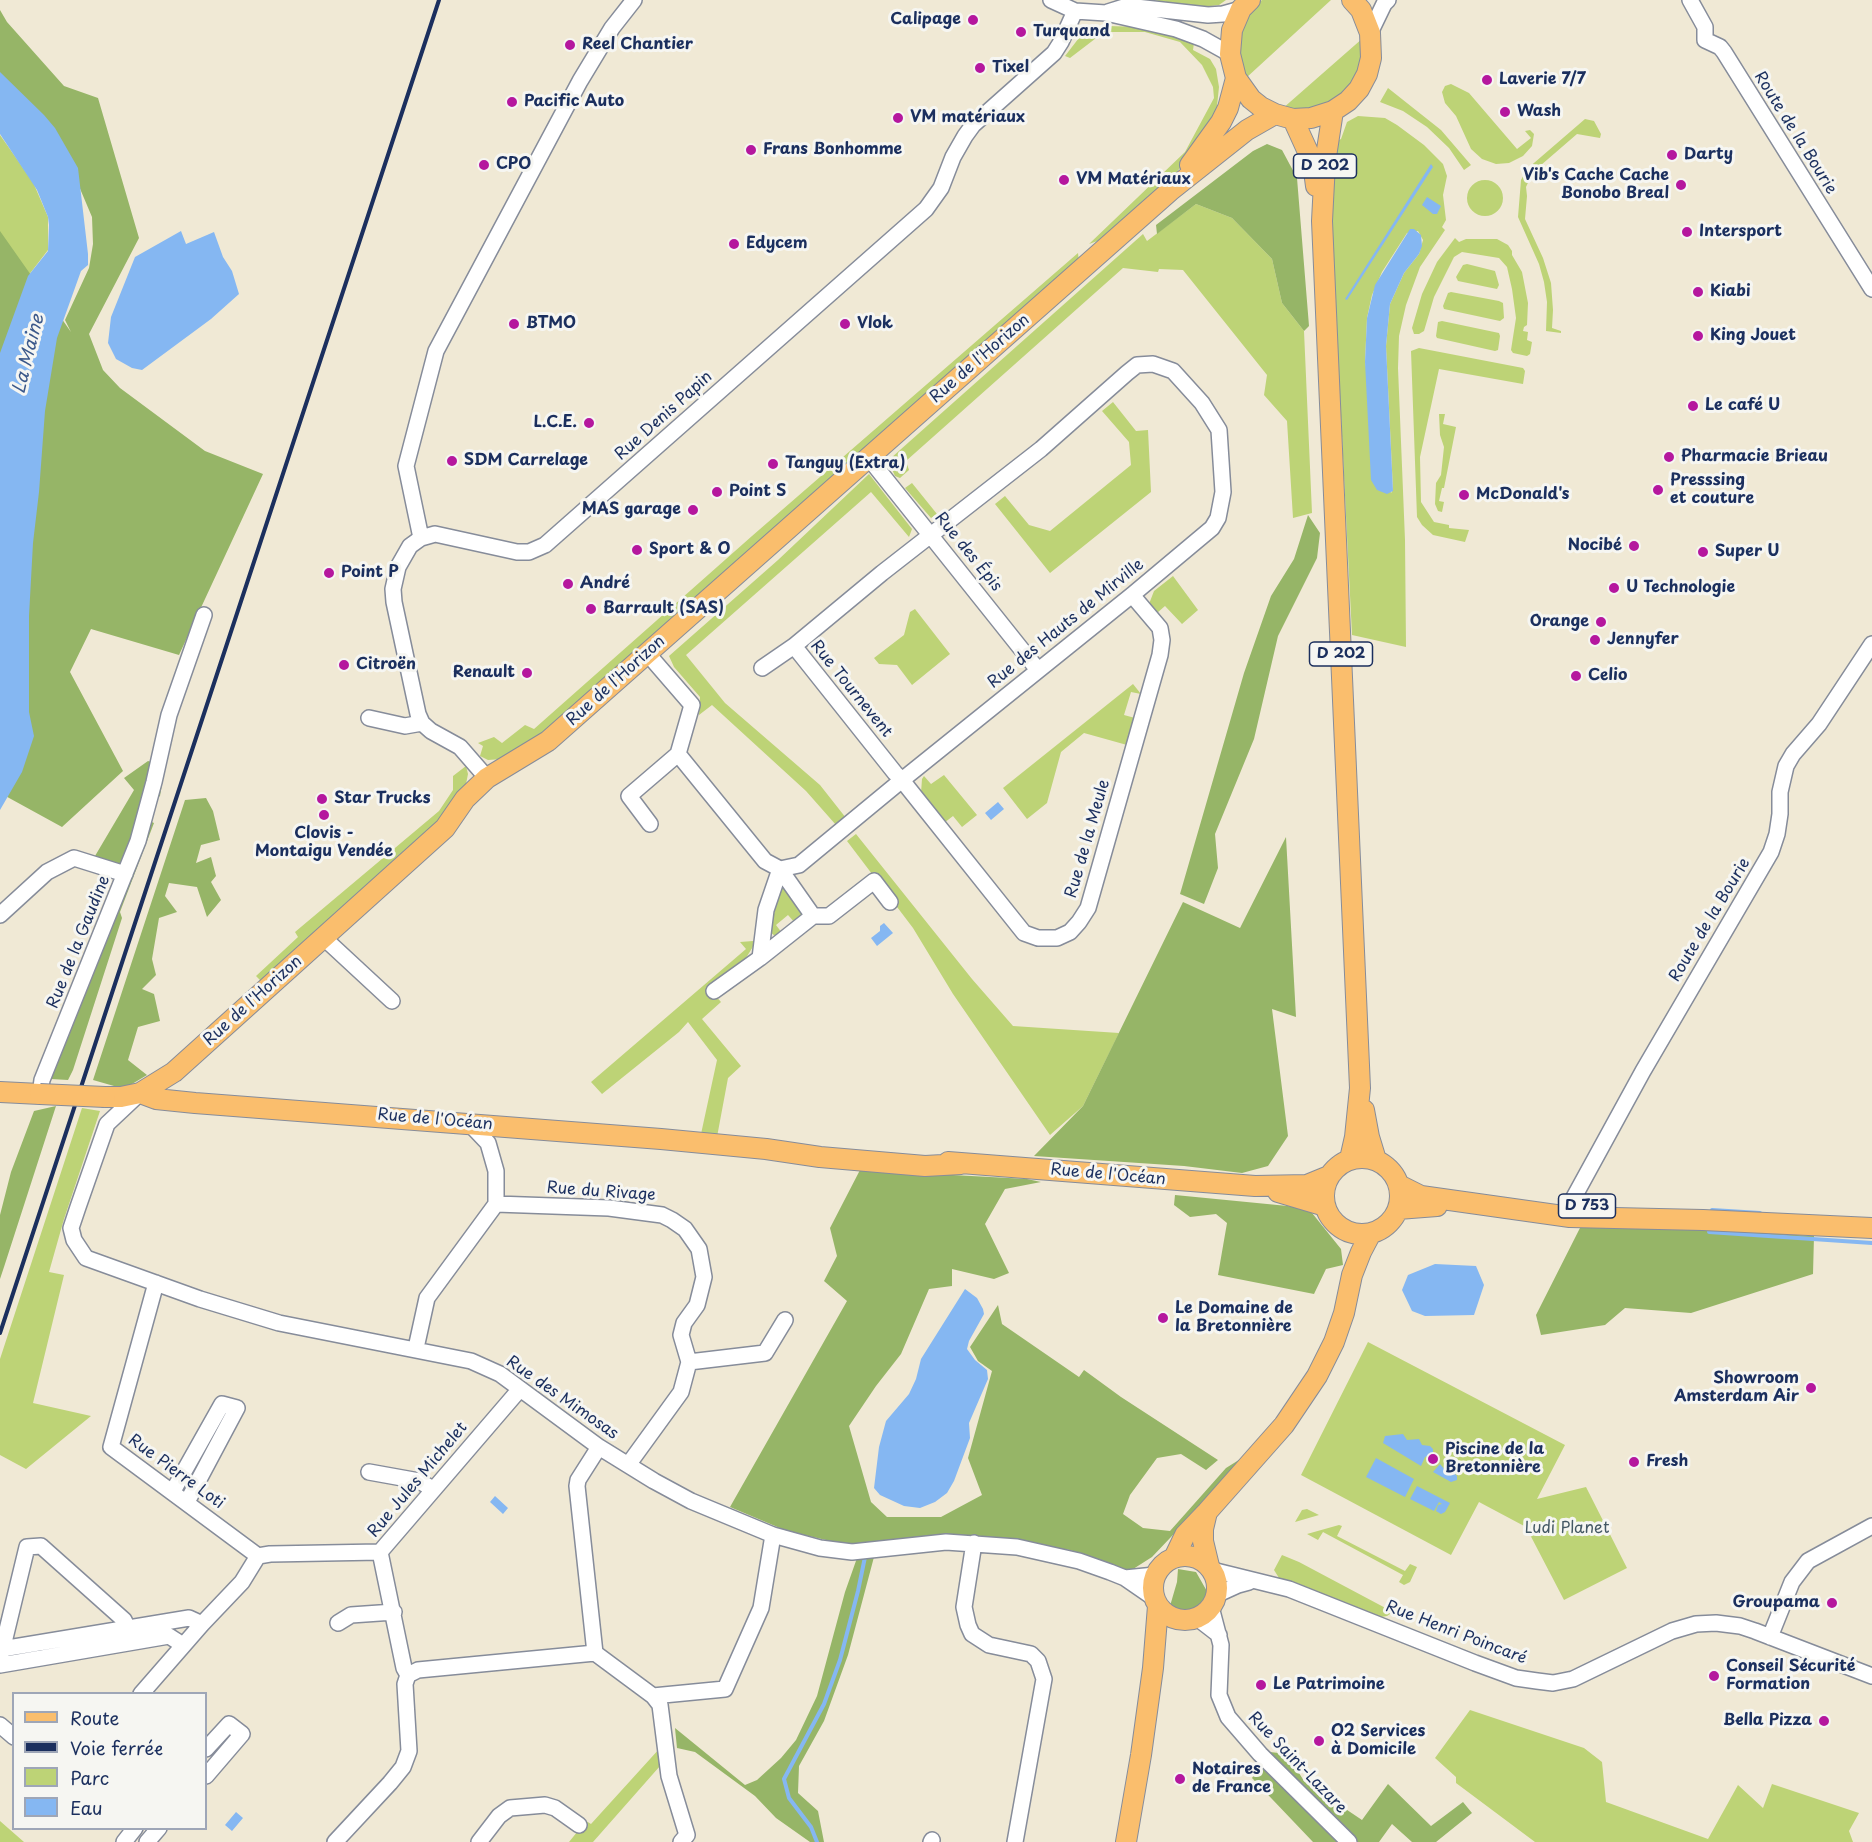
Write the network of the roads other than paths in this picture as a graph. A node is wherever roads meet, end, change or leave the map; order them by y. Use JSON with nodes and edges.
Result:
{"nodes":[{"id":1,"x":634,"y":0,"type":"edge"},
{"id":2,"x":1051,"y":0,"type":"edge"},
{"id":3,"x":1352,"y":0,"type":"edge"},
{"id":4,"x":1388,"y":0,"type":"edge"},
{"id":5,"x":1690,"y":0,"type":"edge"},
{"id":6,"x":1245,"y":4,"type":"edge"},
{"id":7,"x":1076,"y":11,"type":"junction"},
{"id":8,"x":1106,"y":13,"type":"junction"},
{"id":9,"x":1370,"y":33,"type":"junction"},
{"id":10,"x":1230,"y":54,"type":"junction"},
{"id":11,"x":1236,"y":78,"type":"junction"},
{"id":12,"x":1333,"y":111,"type":"junction"},
{"id":13,"x":1284,"y":117,"type":"junction"},
{"id":14,"x":1170,"y":191,"type":"junction"},
{"id":15,"x":1322,"y":221,"type":"junction"},
{"id":16,"x":1872,"y":289,"type":"edge"},
{"id":17,"x":868,"y":457,"type":"junction"},
{"id":18,"x":931,"y":535,"type":"junction"},
{"id":19,"x":421,"y":538,"type":"junction"},
{"id":20,"x":1132,"y":595,"type":"junction"},
{"id":21,"x":204,"y":615,"type":"dead end"},
{"id":22,"x":1872,"y":644,"type":"edge"},
{"id":23,"x":794,"y":646,"type":"junction"},
{"id":24,"x":647,"y":653,"type":"junction"},
{"id":25,"x":762,"y":668,"type":"dead end"},
{"id":26,"x":1038,"y":670,"type":"junction"},
{"id":27,"x":369,"y":718,"type":"dead end"},
{"id":28,"x":422,"y":723,"type":"junction"},
{"id":29,"x":678,"y":754,"type":"junction"},
{"id":30,"x":487,"y":778,"type":"junction"},
{"id":31,"x":902,"y":780,"type":"junction"},
{"id":32,"x":650,"y":825,"type":"dead end"},
{"id":33,"x":780,"y":869,"type":"junction"},
{"id":34,"x":125,"y":874,"type":"junction"},
{"id":35,"x":890,"y":903,"type":"dead end"},
{"id":36,"x":0,"y":915,"type":"edge"},
{"id":37,"x":813,"y":916,"type":"junction"},
{"id":38,"x":324,"y":938,"type":"junction"},
{"id":39,"x":760,"y":958,"type":"junction"},
{"id":40,"x":714,"y":991,"type":"dead end"},
{"id":41,"x":392,"y":1001,"type":"dead end"},
{"id":42,"x":1359,"y":1088,"type":"junction"},
{"id":43,"x":0,"y":1092,"type":"edge"},
{"id":44,"x":140,"y":1093,"type":"junction"},
{"id":45,"x":40,"y":1094,"type":"junction"},
{"id":46,"x":469,"y":1124,"type":"junction"},
{"id":47,"x":1350,"y":1160,"type":"junction"},
{"id":48,"x":1376,"y":1160,"type":"junction"},
{"id":49,"x":1329,"y":1176,"type":"junction"},
{"id":50,"x":1399,"y":1185,"type":"junction"},
{"id":51,"x":1255,"y":1186,"type":"junction"},
{"id":52,"x":1470,"y":1203,"type":"junction"},
{"id":53,"x":496,"y":1204,"type":"junction"},
{"id":54,"x":1325,"y":1206,"type":"junction"},
{"id":55,"x":1398,"y":1209,"type":"junction"},
{"id":56,"x":1571,"y":1210,"type":"junction"},
{"id":57,"x":1872,"y":1228,"type":"edge"},
{"id":58,"x":1349,"y":1232,"type":"junction"},
{"id":59,"x":1371,"y":1233,"type":"junction"},
{"id":60,"x":1352,"y":1275,"type":"junction"},
{"id":61,"x":156,"y":1283,"type":"junction"},
{"id":62,"x":785,"y":1320,"type":"dead end"},
{"id":63,"x":416,"y":1348,"type":"junction"},
{"id":64,"x":689,"y":1362,"type":"junction"},
{"id":65,"x":520,"y":1389,"type":"junction"},
{"id":66,"x":599,"y":1447,"type":"junction"},
{"id":67,"x":628,"y":1465,"type":"junction"},
{"id":68,"x":369,"y":1472,"type":"dead end"},
{"id":69,"x":433,"y":1489,"type":"junction"},
{"id":70,"x":173,"y":1491,"type":"junction"},
{"id":71,"x":187,"y":1502,"type":"junction"},
{"id":72,"x":1208,"y":1512,"type":"junction"},
{"id":73,"x":1872,"y":1526,"type":"edge"},
{"id":74,"x":773,"y":1535,"type":"junction"},
{"id":75,"x":974,"y":1543,"type":"junction"},
{"id":76,"x":380,"y":1552,"type":"junction"},
{"id":77,"x":258,"y":1556,"type":"junction"},
{"id":78,"x":1174,"y":1558,"type":"junction"},
{"id":79,"x":1211,"y":1568,"type":"junction"},
{"id":80,"x":1155,"y":1575,"type":"junction"},
{"id":81,"x":1125,"y":1578,"type":"junction"},
{"id":82,"x":1258,"y":1580,"type":"junction"},
{"id":83,"x":1156,"y":1602,"type":"junction"},
{"id":84,"x":1202,"y":1610,"type":"junction"},
{"id":85,"x":394,"y":1612,"type":"junction"},
{"id":86,"x":338,"y":1623,"type":"dead end"},
{"id":87,"x":202,"y":1624,"type":"junction"},
{"id":88,"x":128,"y":1628,"type":"junction"},
{"id":89,"x":1770,"y":1636,"type":"junction"},
{"id":90,"x":183,"y":1645,"type":"junction"},
{"id":91,"x":595,"y":1653,"type":"junction"},
{"id":92,"x":1,"y":1656,"type":"edge"},
{"id":93,"x":0,"y":1665,"type":"edge"},
{"id":94,"x":1153,"y":1668,"type":"junction"},
{"id":95,"x":408,"y":1675,"type":"junction"},
{"id":96,"x":1872,"y":1676,"type":"edge"},
{"id":97,"x":143,"y":1692,"type":"edge"},
{"id":98,"x":653,"y":1696,"type":"junction"},
{"id":99,"x":0,"y":1725,"type":"edge"},
{"id":100,"x":12,"y":1735,"type":"edge"},
{"id":101,"x":207,"y":1748,"type":"edge"},
{"id":102,"x":207,"y":1775,"type":"edge"},
{"id":103,"x":579,"y":1825,"type":"dead end"},
{"id":104,"x":133,"y":1830,"type":"edge"},
{"id":105,"x":157,"y":1830,"type":"edge"},
{"id":106,"x":337,"y":1841,"type":"edge"},
{"id":107,"x":124,"y":1842,"type":"edge"},
{"id":108,"x":147,"y":1842,"type":"edge"},
{"id":109,"x":479,"y":1842,"type":"edge"},
{"id":110,"x":681,"y":1842,"type":"edge"},
{"id":111,"x":1016,"y":1842,"type":"edge"},
{"id":112,"x":1126,"y":1842,"type":"edge"},
{"id":113,"x":1349,"y":1842,"type":"edge"}],
"edges":[{"from":1,"to":19,"type":"street"},
{"from":2,"to":7,"type":"street"},
{"from":3,"to":9,"type":"main road"},
{"from":4,"to":9,"type":"street"},
{"from":5,"to":16,"type":"street","name":"Route de la Bourie"},
{"from":6,"to":8,"type":"street"},
{"from":6,"to":10,"type":"main road"},
{"from":7,"to":8,"type":"street"},
{"from":7,"to":19,"type":"street","name":"Rue Denis Papin"},
{"from":8,"to":10,"type":"street"},
{"from":9,"to":12,"type":"main road"},
{"from":10,"to":11,"type":"main road"},
{"from":11,"to":13,"type":"main road"},
{"from":11,"to":14,"type":"main road"},
{"from":12,"to":13,"type":"main road"},
{"from":12,"to":15,"type":"main road","number":"D 202"},
{"from":13,"to":14,"type":"main road"},
{"from":13,"to":15,"type":"main road","number":"D 202"},
{"from":14,"to":17,"type":"main road","name":"Rue de l'Horizon"},
{"from":15,"to":42,"type":"main road","number":"D 202"},
{"from":17,"to":18,"type":"street","name":"Rue des Épis"},
{"from":17,"to":24,"type":"main road","name":"Rue de l'Horizon"},
{"from":18,"to":20,"type":"street","name":"Rue des Hauts de Mirville"},
{"from":18,"to":23,"type":"street","name":"Rue Tournevent"},
{"from":18,"to":26,"type":"street","name":"Rue des Épis"},
{"from":19,"to":28,"type":"street"},
{"from":20,"to":26,"type":"street","name":"Rue des Hauts de Mirville"},
{"from":20,"to":31,"type":"street","name":"Rue de la Meule"},
{"from":21,"to":34,"type":"street"},
{"from":22,"to":56,"type":"street","name":"Route de la Bourie"},
{"from":23,"to":25,"type":"street"},
{"from":23,"to":31,"type":"street","name":"Rue Tournevent"},
{"from":24,"to":29,"type":"street"},
{"from":24,"to":30,"type":"main road","name":"Rue de l'Horizon"},
{"from":26,"to":31,"type":"street","name":"Rue des Hauts de Mirville"},
{"from":27,"to":28,"type":"street"},
{"from":28,"to":30,"type":"street"},
{"from":29,"to":32,"type":"street"},
{"from":29,"to":33,"type":"street"},
{"from":30,"to":38,"type":"main road","name":"Rue de l'Horizon"},
{"from":31,"to":33,"type":"street","name":"Rue des Hauts de Mirville"},
{"from":33,"to":37,"type":"street"},
{"from":33,"to":39,"type":"street"},
{"from":34,"to":36,"type":"street","name":"Rue de la Gaudine"},
{"from":34,"to":45,"type":"street","name":"Rue de la Gaudine"},
{"from":35,"to":37,"type":"street"},
{"from":37,"to":39,"type":"street"},
{"from":38,"to":41,"type":"street"},
{"from":38,"to":44,"type":"main road","name":"Rue de l'Horizon"},
{"from":39,"to":40,"type":"street"},
{"from":42,"to":47,"type":"main road","number":"D 202"},
{"from":42,"to":48,"type":"main road","number":"D 202"},
{"from":43,"to":45,"type":"main road","name":"Rue de l'Océan"},
{"from":44,"to":45,"type":"main road","name":"Rue de l'Océan","bridge":true},
{"from":44,"to":46,"type":"main road","name":"Rue de l'Océan"},
{"from":44,"to":61,"type":"street","name":"Rue des Mimosas"},
{"from":46,"to":51,"type":"main road","name":"Rue de l'Océan"},
{"from":46,"to":53,"type":"street"},
{"from":47,"to":48,"type":"main road"},
{"from":47,"to":49,"type":"main road"},
{"from":48,"to":50,"type":"main road"},
{"from":49,"to":51,"type":"main road","name":"Rue de l'Océan"},
{"from":49,"to":54,"type":"main road"},
{"from":50,"to":52,"type":"main road","number":"D 753"},
{"from":50,"to":55,"type":"main road"},
{"from":51,"to":54,"type":"main road","name":"Rue de l'Océan"},
{"from":52,"to":55,"type":"main road","number":"D 753"},
{"from":52,"to":56,"type":"main road","number":"D 753"},
{"from":53,"to":63,"type":"street"},
{"from":53,"to":64,"type":"street","name":"Rue du Rivage"},
{"from":54,"to":58,"type":"main road"},
{"from":55,"to":59,"type":"main road"},
{"from":56,"to":57,"type":"main road","number":"D 753"},
{"from":58,"to":59,"type":"main road"},
{"from":58,"to":60,"type":"main road"},
{"from":59,"to":60,"type":"main road"},
{"from":60,"to":72,"type":"main road"},
{"from":61,"to":63,"type":"street","name":"Rue des Mimosas"},
{"from":61,"to":70,"type":"street","name":"Rue Pierre Loti"},
{"from":62,"to":64,"type":"street"},
{"from":63,"to":65,"type":"street","name":"Rue des Mimosas"},
{"from":64,"to":67,"type":"street","name":"Rue du Rivage"},
{"from":65,"to":66,"type":"street","name":"Rue des Mimosas"},
{"from":65,"to":69,"type":"street","name":"Rue Jules Michelet"},
{"from":66,"to":67,"type":"street","name":"Rue des Mimosas"},
{"from":66,"to":91,"type":"street"},
{"from":67,"to":74,"type":"street","name":"Rue des Mimosas"},
{"from":68,"to":69,"type":"street"},
{"from":69,"to":76,"type":"street","name":"Rue Jules Michelet"},
{"from":70,"to":71,"type":"street","name":"Rue Pierre Loti"},
{"from":70,"to":71,"type":"street"},
{"from":71,"to":77,"type":"street","name":"Rue Pierre Loti"},
{"from":72,"to":78,"type":"main road"},
{"from":72,"to":79,"type":"main road"},
{"from":73,"to":89,"type":"street"},
{"from":74,"to":75,"type":"street","name":"Rue des Mimosas"},
{"from":74,"to":98,"type":"street"},
{"from":75,"to":81,"type":"street","name":"Rue des Mimosas"},
{"from":75,"to":111,"type":"street"},
{"from":76,"to":77,"type":"street"},
{"from":76,"to":85,"type":"street","name":"Rue Jules Michelet"},
{"from":77,"to":87,"type":"street"},
{"from":78,"to":79,"type":"main road"},
{"from":78,"to":80,"type":"main road"},
{"from":79,"to":82,"type":"street","name":"Rue Henri Poincaré"},
{"from":79,"to":84,"type":"main road"},
{"from":80,"to":81,"type":"street","name":"Rue des Mimosas"},
{"from":80,"to":83,"type":"main road"},
{"from":81,"to":83,"type":"street","name":"Rue des Mimosas"},
{"from":82,"to":84,"type":"street"},
{"from":82,"to":89,"type":"street","name":"Rue Henri Poincaré"},
{"from":83,"to":84,"type":"main road"},
{"from":83,"to":94,"type":"main road"},
{"from":84,"to":94,"type":"main road"},
{"from":84,"to":113,"type":"street","name":"Rue Saint-Lazare"},
{"from":85,"to":86,"type":"street"},
{"from":85,"to":95,"type":"street","name":"Rue Jules Michelet"},
{"from":87,"to":88,"type":"street"},
{"from":87,"to":90,"type":"street"},
{"from":88,"to":92,"type":"street"},
{"from":88,"to":92,"type":"street"},
{"from":89,"to":96,"type":"street","name":"Rue Henri Poincaré"},
{"from":90,"to":93,"type":"street"},
{"from":90,"to":97,"type":"street"},
{"from":91,"to":95,"type":"street"},
{"from":91,"to":98,"type":"street"},
{"from":94,"to":112,"type":"main road"},
{"from":95,"to":106,"type":"street","name":"Rue Jules Michelet"},
{"from":98,"to":110,"type":"street"},
{"from":99,"to":100,"type":"street"},
{"from":101,"to":102,"type":"street"},
{"from":103,"to":109,"type":"street"},
{"from":104,"to":107,"type":"street"},
{"from":105,"to":108,"type":"street"}]}
